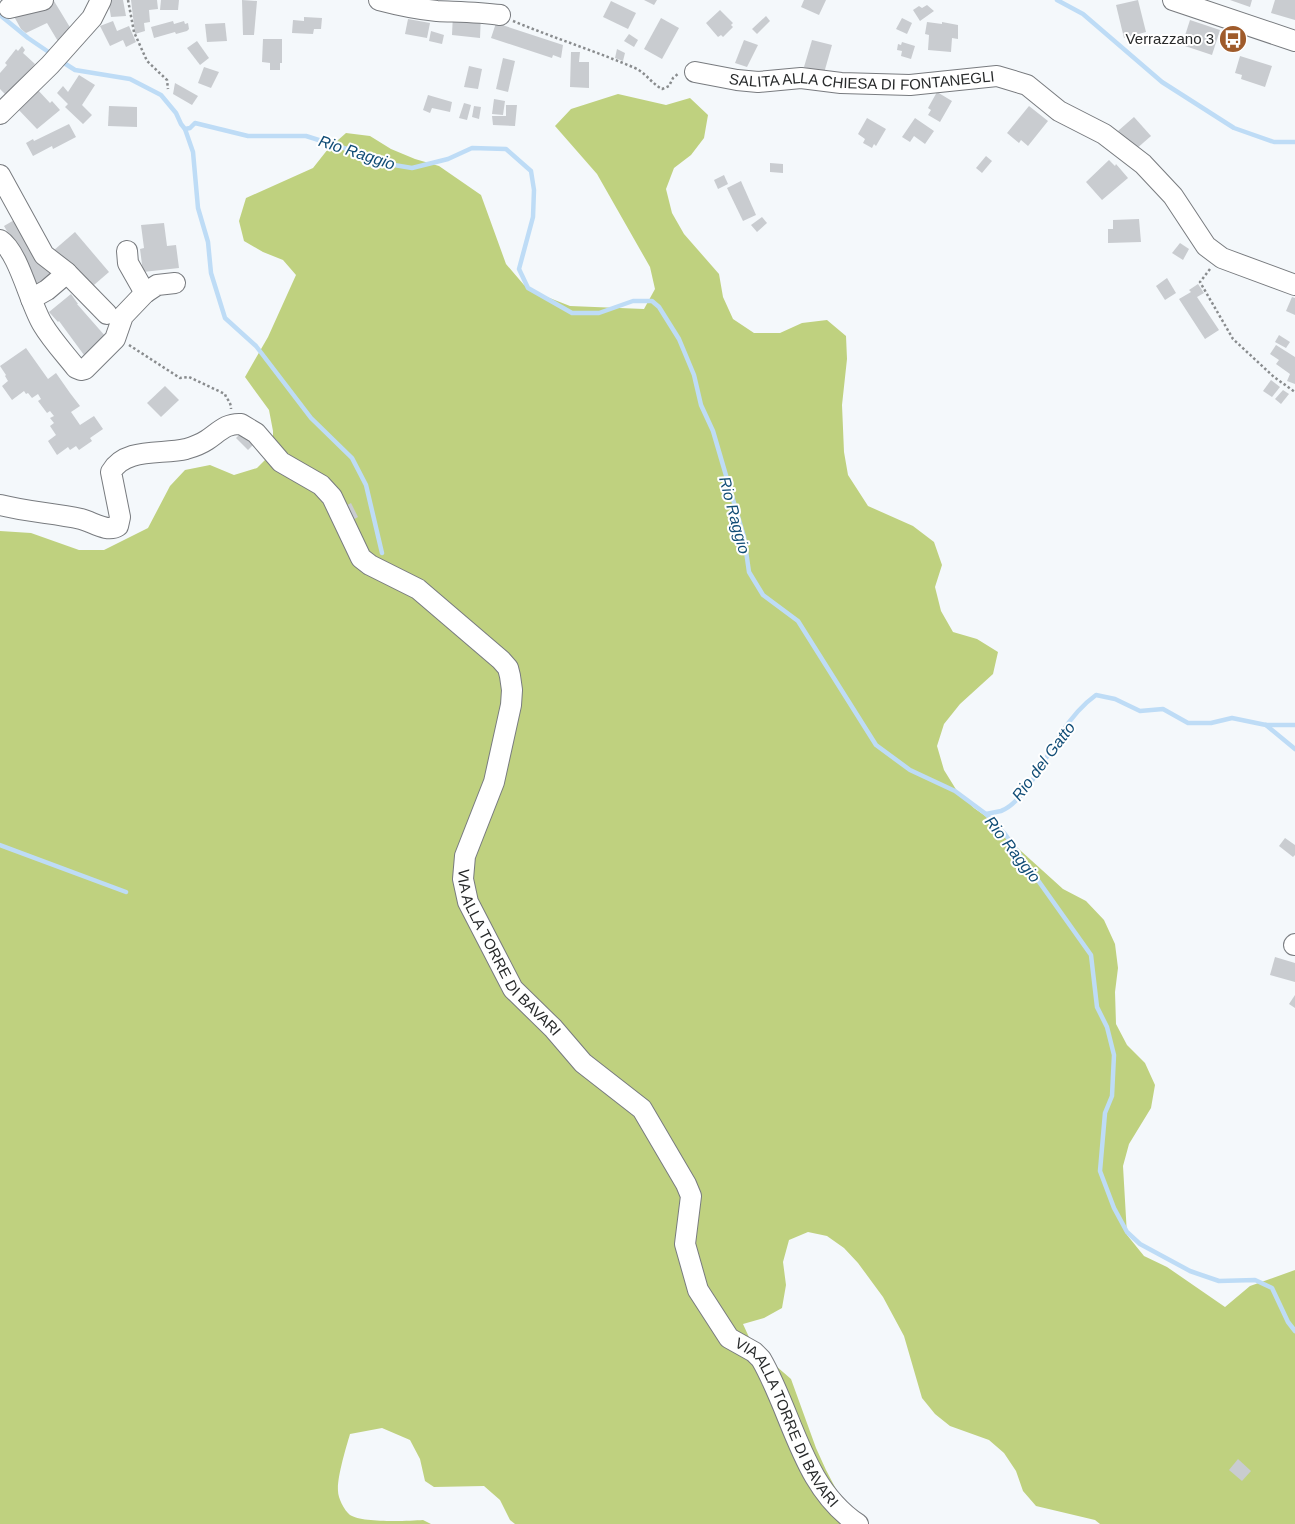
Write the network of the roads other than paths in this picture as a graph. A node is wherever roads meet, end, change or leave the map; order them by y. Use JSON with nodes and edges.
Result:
{"nodes":[{"id":1,"x":43,"y":0,"type":"edge"},
{"id":2,"x":101,"y":0,"type":"edge"},
{"id":3,"x":379,"y":0,"type":"edge"},
{"id":4,"x":1173,"y":0,"type":"edge"},
{"id":5,"x":9,"y":8,"type":"dead end"},
{"id":6,"x":500,"y":15,"type":"road end"},
{"id":7,"x":1295,"y":41,"type":"edge"},
{"id":8,"x":695,"y":72,"type":"road end"},
{"id":9,"x":0,"y":114,"type":"edge"},
{"id":10,"x":0,"y":175,"type":"edge"},
{"id":11,"x":0,"y":240,"type":"edge"},
{"id":12,"x":127,"y":251,"type":"dead end"},
{"id":13,"x":67,"y":273,"type":"junction"},
{"id":14,"x":175,"y":283,"type":"dead end"},
{"id":15,"x":1295,"y":285,"type":"edge"},
{"id":16,"x":145,"y":293,"type":"junction"},
{"id":17,"x":31,"y":299,"type":"junction"},
{"id":18,"x":107,"y":314,"type":"dead end"},
{"id":19,"x":0,"y":505,"type":"edge"},
{"id":20,"x":858,"y":1524,"type":"edge"}],
"edges":[{"from":1,"to":5,"type":"street"},
{"from":2,"to":9,"type":"street"},
{"from":3,"to":6,"type":"street"},
{"from":4,"to":7,"type":"street"},
{"from":8,"to":15,"type":"street","name":"SALITA ALLA CHIESA DI FONTANEGLI"},
{"from":10,"to":13,"type":"street"},
{"from":11,"to":17,"type":"street"},
{"from":12,"to":16,"type":"street"},
{"from":13,"to":17,"type":"street"},
{"from":13,"to":18,"type":"street"},
{"from":14,"to":16,"type":"street"},
{"from":16,"to":17,"type":"street"},
{"from":19,"to":20,"type":"street","name":"VIA ALLA TORRE DI BAVARI"}]}
